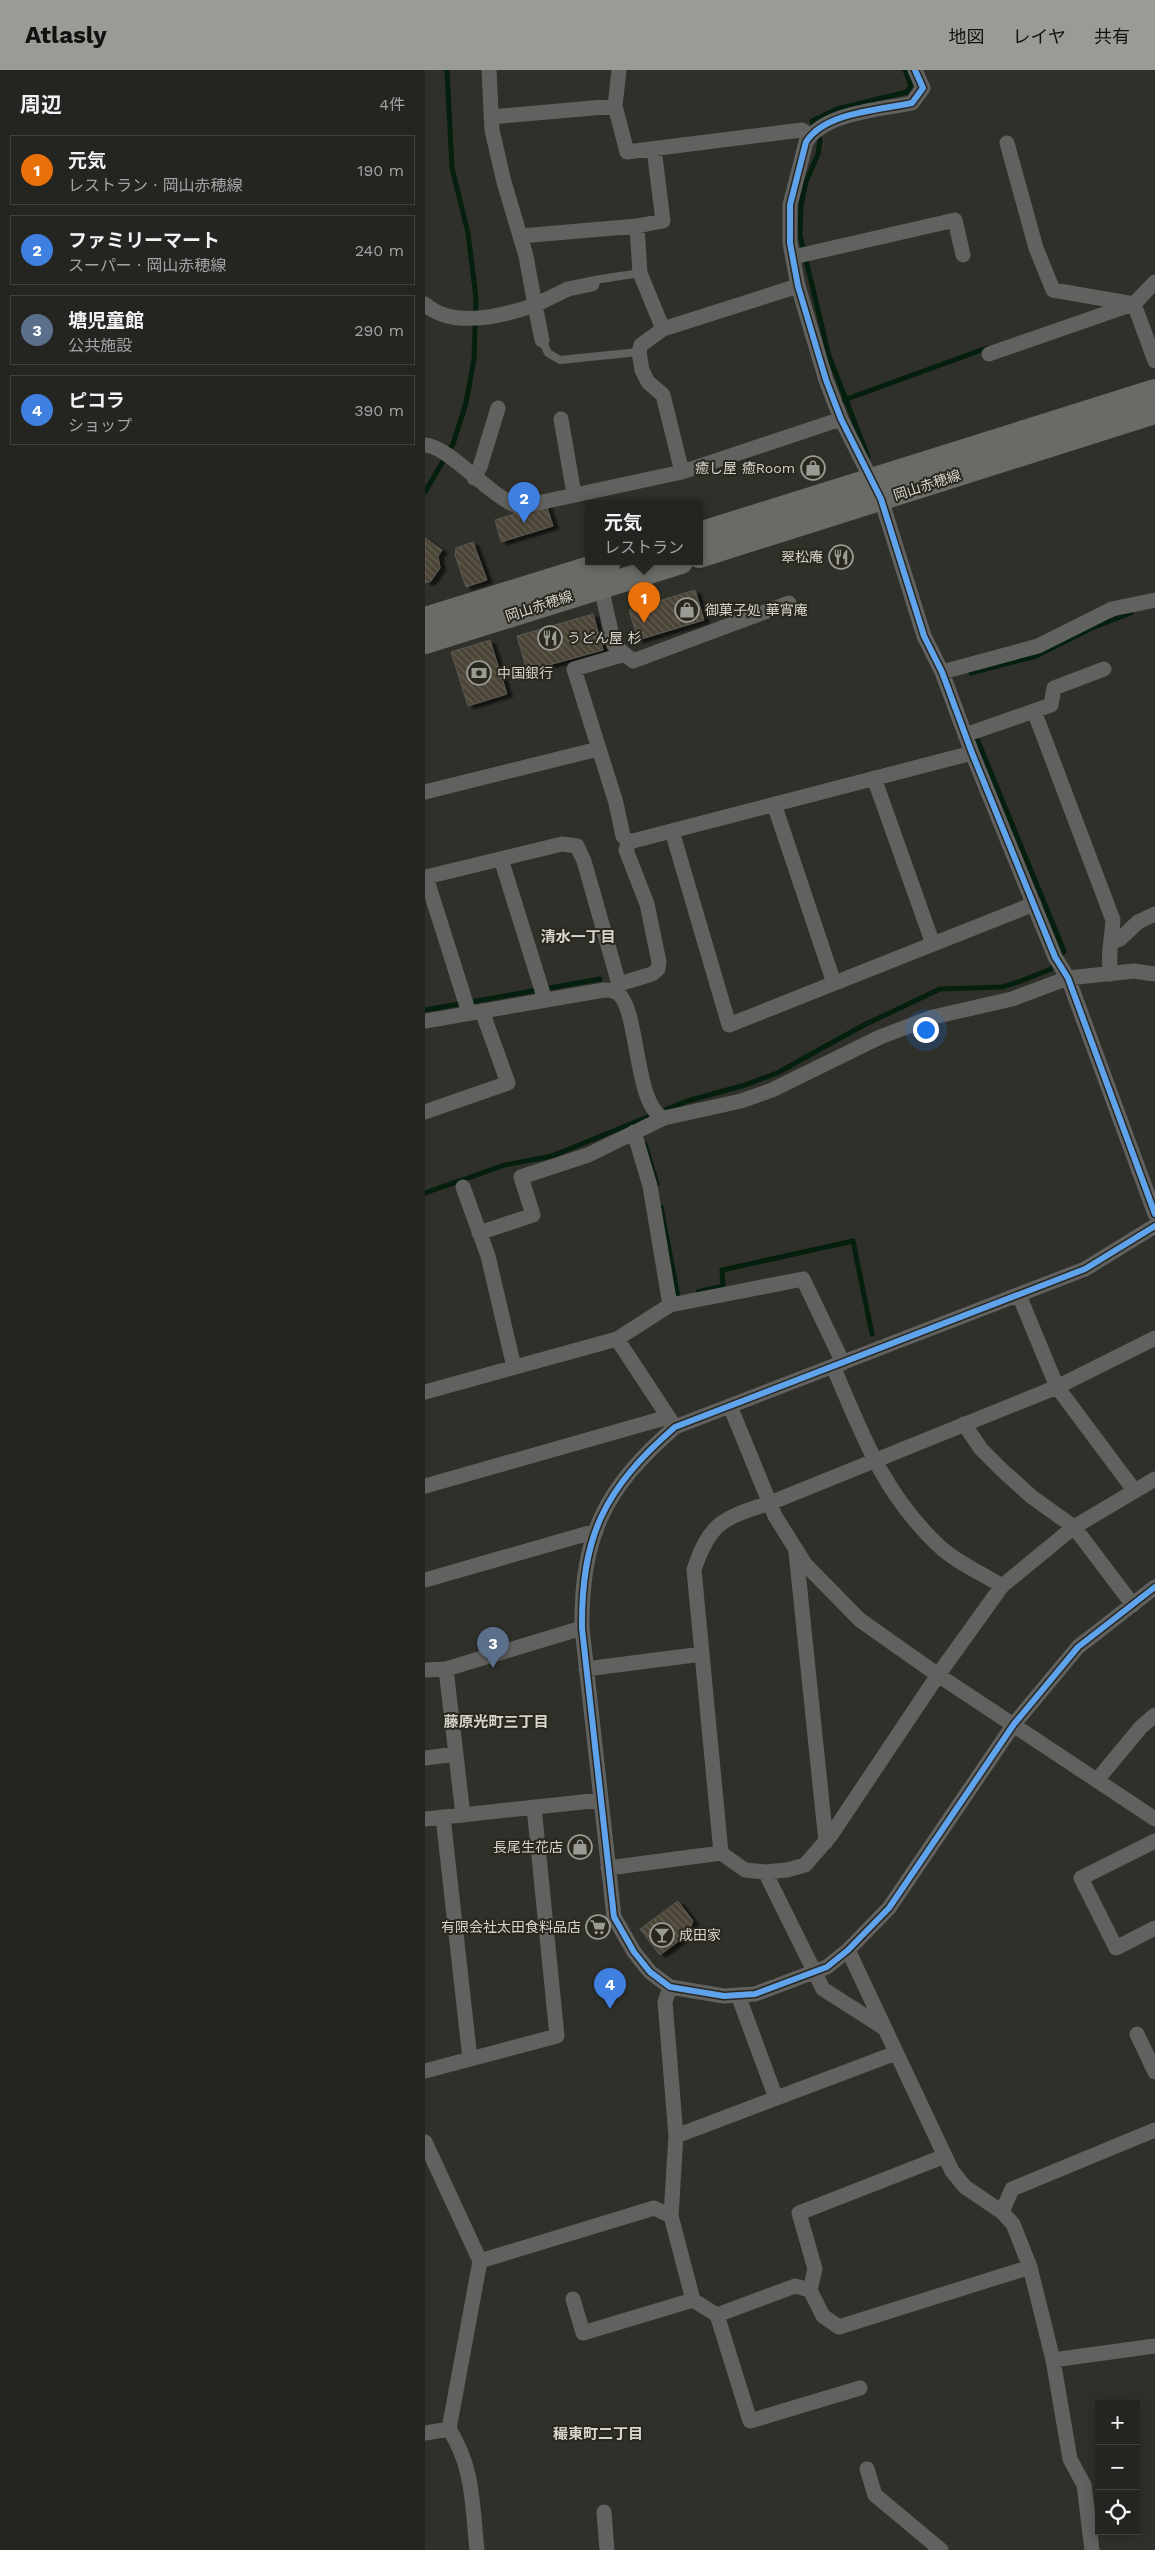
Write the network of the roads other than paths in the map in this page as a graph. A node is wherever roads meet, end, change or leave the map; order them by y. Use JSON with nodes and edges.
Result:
{"nodes":[{"id":1,"x":489,"y":70,"type":"edge"},
{"id":2,"x":619,"y":70,"type":"edge"},
{"id":3,"x":915,"y":70,"type":"edge"},
{"id":4,"x":615,"y":106,"type":"junction"},
{"id":5,"x":491,"y":118,"type":"junction"},
{"id":6,"x":814,"y":132,"type":"junction"},
{"id":7,"x":1007,"y":143,"type":"dead end"},
{"id":8,"x":654,"y":149,"type":"junction"},
{"id":9,"x":637,"y":226,"type":"junction"},
{"id":10,"x":521,"y":236,"type":"junction"},
{"id":11,"x":801,"y":255,"type":"junction"},
{"id":12,"x":963,"y":255,"type":"dead end"},
{"id":13,"x":640,"y":273,"type":"junction"},
{"id":14,"x":1155,"y":282,"type":"edge"},
{"id":15,"x":592,"y":284,"type":"joint"},
{"id":16,"x":799,"y":286,"type":"junction"},
{"id":17,"x":425,"y":304,"type":"edge"},
{"id":18,"x":1134,"y":304,"type":"junction"},
{"id":19,"x":535,"y":305,"type":"junction"},
{"id":20,"x":663,"y":329,"type":"junction"},
{"id":21,"x":542,"y":340,"type":"joint"},
{"id":22,"x":639,"y":352,"type":"junction"},
{"id":23,"x":989,"y":354,"type":"dead end"},
{"id":24,"x":1155,"y":361,"type":"edge"},
{"id":25,"x":1155,"y":391,"type":"edge"},
{"id":26,"x":498,"y":408,"type":"dead end"},
{"id":27,"x":1155,"y":412,"type":"edge"},
{"id":28,"x":561,"y":419,"type":"dead end"},
{"id":29,"x":841,"y":419,"type":"junction"},
{"id":30,"x":425,"y":445,"type":"edge"},
{"id":31,"x":682,"y":472,"type":"junction"},
{"id":32,"x":474,"y":478,"type":"junction"},
{"id":33,"x":876,"y":490,"type":"junction"},
{"id":34,"x":574,"y":494,"type":"junction"},
{"id":35,"x":594,"y":497,"type":"edge"},
{"id":36,"x":703,"y":533,"type":"edge"},
{"id":37,"x":703,"y":555,"type":"edge"},
{"id":38,"x":596,"y":565,"type":"edge"},
{"id":39,"x":671,"y":565,"type":"edge"},
{"id":40,"x":601,"y":587,"type":"junction"},
{"id":41,"x":1155,"y":600,"type":"edge"},
{"id":42,"x":789,"y":603,"type":"dead end"},
{"id":43,"x":425,"y":619,"type":"edge"},
{"id":44,"x":425,"y":642,"type":"edge"},
{"id":45,"x":625,"y":654,"type":"junction"},
{"id":46,"x":1104,"y":669,"type":"dead end"},
{"id":47,"x":943,"y":672,"type":"junction"},
{"id":48,"x":1034,"y":711,"type":"junction"},
{"id":49,"x":965,"y":735,"type":"junction"},
{"id":50,"x":598,"y":749,"type":"junction"},
{"id":51,"x":972,"y":752,"type":"junction"},
{"id":52,"x":874,"y":778,"type":"junction"},
{"id":53,"x":425,"y":792,"type":"edge"},
{"id":54,"x":774,"y":804,"type":"junction"},
{"id":55,"x":672,"y":831,"type":"junction"},
{"id":56,"x":629,"y":842,"type":"junction"},
{"id":57,"x":501,"y":859,"type":"junction"},
{"id":58,"x":1034,"y":904,"type":"junction"},
{"id":59,"x":1155,"y":914,"type":"edge"},
{"id":60,"x":1112,"y":942,"type":"junction"},
{"id":61,"x":933,"y":944,"type":"junction"},
{"id":62,"x":1061,"y":968,"type":"junction"},
{"id":63,"x":1111,"y":974,"type":"junction"},
{"id":64,"x":1155,"y":974,"type":"edge"},
{"id":65,"x":834,"y":983,"type":"junction"},
{"id":66,"x":617,"y":988,"type":"junction"},
{"id":67,"x":543,"y":993,"type":"junction"},
{"id":68,"x":471,"y":1008,"type":"junction"},
{"id":69,"x":425,"y":1021,"type":"edge"},
{"id":70,"x":425,"y":1112,"type":"edge"},
{"id":71,"x":658,"y":1114,"type":"junction"},
{"id":72,"x":638,"y":1130,"type":"junction"},
{"id":73,"x":463,"y":1187,"type":"dead end"},
{"id":74,"x":1155,"y":1214,"type":"edge"},
{"id":75,"x":1155,"y":1226,"type":"edge"},
{"id":76,"x":479,"y":1234,"type":"junction"},
{"id":77,"x":1019,"y":1295,"type":"junction"},
{"id":78,"x":670,"y":1305,"type":"junction"},
{"id":79,"x":1155,"y":1338,"type":"edge"},
{"id":80,"x":617,"y":1339,"type":"junction"},
{"id":81,"x":838,"y":1364,"type":"junction"},
{"id":82,"x":514,"y":1367,"type":"junction"},
{"id":83,"x":1057,"y":1387,"type":"junction"},
{"id":84,"x":425,"y":1392,"type":"edge"},
{"id":85,"x":730,"y":1406,"type":"junction"},
{"id":86,"x":671,"y":1422,"type":"junction"},
{"id":87,"x":964,"y":1424,"type":"junction"},
{"id":88,"x":873,"y":1461,"type":"junction"},
{"id":89,"x":1155,"y":1479,"type":"edge"},
{"id":90,"x":425,"y":1486,"type":"edge"},
{"id":91,"x":1134,"y":1490,"type":"junction"},
{"id":92,"x":770,"y":1503,"type":"junction"},
{"id":93,"x":1073,"y":1527,"type":"junction"},
{"id":94,"x":596,"y":1531,"type":"junction"},
{"id":95,"x":796,"y":1550,"type":"junction"},
{"id":96,"x":425,"y":1580,"type":"edge"},
{"id":97,"x":1002,"y":1586,"type":"junction"},
{"id":98,"x":1155,"y":1587,"type":"edge"},
{"id":99,"x":1133,"y":1604,"type":"junction"},
{"id":100,"x":581,"y":1628,"type":"junction"},
{"id":101,"x":702,"y":1654,"type":"junction"},
{"id":102,"x":446,"y":1669,"type":"junction"},
{"id":103,"x":586,"y":1669,"type":"junction"},
{"id":104,"x":425,"y":1670,"type":"edge"},
{"id":105,"x":938,"y":1675,"type":"junction"},
{"id":106,"x":1155,"y":1715,"type":"edge"},
{"id":107,"x":1014,"y":1724,"type":"junction"},
{"id":108,"x":456,"y":1754,"type":"junction"},
{"id":109,"x":425,"y":1758,"type":"edge"},
{"id":110,"x":1097,"y":1780,"type":"junction"},
{"id":111,"x":601,"y":1800,"type":"junction"},
{"id":112,"x":534,"y":1807,"type":"junction"},
{"id":113,"x":463,"y":1815,"type":"junction"},
{"id":114,"x":443,"y":1817,"type":"junction"},
{"id":115,"x":425,"y":1819,"type":"edge"},
{"id":116,"x":1155,"y":1819,"type":"edge"},
{"id":117,"x":1155,"y":1841,"type":"edge"},
{"id":118,"x":825,"y":1842,"type":"junction"},
{"id":119,"x":721,"y":1853,"type":"junction"},
{"id":120,"x":607,"y":1868,"type":"junction"},
{"id":121,"x":765,"y":1872,"type":"junction"},
{"id":122,"x":1155,"y":1928,"type":"edge"},
{"id":123,"x":848,"y":1950,"type":"junction"},
{"id":124,"x":815,"y":1972,"type":"junction"},
{"id":125,"x":670,"y":1987,"type":"junction"},
{"id":126,"x":738,"y":1995,"type":"junction"},
{"id":127,"x":885,"y":2029,"type":"junction"},
{"id":128,"x":1137,"y":2034,"type":"dead end"},
{"id":129,"x":897,"y":2053,"type":"junction"},
{"id":130,"x":470,"y":2059,"type":"junction"},
{"id":131,"x":425,"y":2071,"type":"edge"},
{"id":132,"x":1155,"y":2072,"type":"edge"},
{"id":133,"x":776,"y":2098,"type":"junction"},
{"id":134,"x":1155,"y":2130,"type":"edge"},
{"id":135,"x":676,"y":2136,"type":"junction"},
{"id":136,"x":425,"y":2142,"type":"edge"},
{"id":137,"x":945,"y":2156,"type":"junction"},
{"id":138,"x":1002,"y":2212,"type":"junction"},
{"id":139,"x":671,"y":2216,"type":"junction"},
{"id":140,"x":480,"y":2261,"type":"junction"},
{"id":141,"x":1030,"y":2267,"type":"junction"},
{"id":142,"x":810,"y":2290,"type":"junction"},
{"id":143,"x":573,"y":2299,"type":"dead end"},
{"id":144,"x":693,"y":2300,"type":"junction"},
{"id":145,"x":717,"y":2315,"type":"junction"},
{"id":146,"x":1155,"y":2346,"type":"edge"},
{"id":147,"x":1053,"y":2360,"type":"junction"},
{"id":148,"x":859,"y":2388,"type":"dead end"},
{"id":149,"x":449,"y":2429,"type":"junction"},
{"id":150,"x":425,"y":2434,"type":"edge"},
{"id":151,"x":867,"y":2469,"type":"dead end"},
{"id":152,"x":604,"y":2512,"type":"dead end"},
{"id":153,"x":477,"y":2550,"type":"edge"},
{"id":154,"x":607,"y":2550,"type":"edge"},
{"id":155,"x":941,"y":2550,"type":"edge"},
{"id":156,"x":1092,"y":2550,"type":"edge"}],
"edges":[{"from":1,"to":5,"type":"street"},
{"from":2,"to":4,"type":"street"},
{"from":3,"to":6,"type":"street"},
{"from":4,"to":5,"type":"street"},
{"from":4,"to":8,"type":"street"},
{"from":5,"to":10,"type":"street"},
{"from":6,"to":8,"type":"street"},
{"from":6,"to":11,"type":"street"},
{"from":7,"to":18,"type":"street"},
{"from":8,"to":9,"type":"street"},
{"from":9,"to":10,"type":"street"},
{"from":9,"to":13,"type":"street"},
{"from":10,"to":19,"type":"street"},
{"from":11,"to":12,"type":"street"},
{"from":11,"to":16,"type":"street"},
{"from":13,"to":15,"type":"lane"},
{"from":13,"to":20,"type":"street"},
{"from":14,"to":18,"type":"street"},
{"from":15,"to":19,"type":"street"},
{"from":16,"to":20,"type":"street"},
{"from":16,"to":29,"type":"street"},
{"from":17,"to":19,"type":"street"},
{"from":18,"to":23,"type":"street"},
{"from":18,"to":24,"type":"street"},
{"from":19,"to":21,"type":"street"},
{"from":20,"to":22,"type":"street"},
{"from":21,"to":22,"type":"lane"},
{"from":22,"to":31,"type":"street"},
{"from":25,"to":33,"type":"main road","name":"岡山赤穂線"},
{"from":26,"to":32,"type":"street"},
{"from":27,"to":33,"type":"main road","name":"岡山赤穂線"},
{"from":28,"to":34,"type":"street"},
{"from":29,"to":31,"type":"street"},
{"from":29,"to":33,"type":"street"},
{"from":30,"to":32,"type":"street"},
{"from":31,"to":35,"type":"street"},
{"from":32,"to":34,"type":"street"},
{"from":33,"to":36,"type":"main road","name":"岡山赤穂線"},
{"from":33,"to":37,"type":"main road","name":"岡山赤穂線"},
{"from":33,"to":47,"type":"street"},
{"from":34,"to":35,"type":"street"},
{"from":38,"to":43,"type":"main road","name":"岡山赤穂線"},
{"from":39,"to":40,"type":"main road","name":"岡山赤穂線"},
{"from":40,"to":44,"type":"main road","name":"岡山赤穂線"},
{"from":40,"to":45,"type":"street"},
{"from":41,"to":47,"type":"street"},
{"from":42,"to":45,"type":"street"},
{"from":45,"to":50,"type":"street"},
{"from":46,"to":48,"type":"street"},
{"from":47,"to":49,"type":"street"},
{"from":48,"to":49,"type":"street"},
{"from":48,"to":60,"type":"street"},
{"from":49,"to":51,"type":"street"},
{"from":50,"to":53,"type":"street"},
{"from":50,"to":56,"type":"street"},
{"from":51,"to":52,"type":"street"},
{"from":51,"to":58,"type":"street"},
{"from":52,"to":54,"type":"street"},
{"from":52,"to":61,"type":"street"},
{"from":54,"to":55,"type":"street"},
{"from":54,"to":65,"type":"street"},
{"from":55,"to":56,"type":"street"},
{"from":55,"to":65,"type":"street"},
{"from":56,"to":66,"type":"street"},
{"from":57,"to":66,"type":"street"},
{"from":57,"to":67,"type":"street"},
{"from":57,"to":68,"type":"street"},
{"from":58,"to":61,"type":"street"},
{"from":58,"to":62,"type":"street"},
{"from":59,"to":60,"type":"street"},
{"from":60,"to":63,"type":"street"},
{"from":61,"to":65,"type":"street"},
{"from":62,"to":63,"type":"street"},
{"from":62,"to":71,"type":"street"},
{"from":62,"to":74,"type":"street"},
{"from":63,"to":64,"type":"street"},
{"from":66,"to":67,"type":"street"},
{"from":66,"to":71,"type":"street"},
{"from":67,"to":68,"type":"street"},
{"from":68,"to":69,"type":"street"},
{"from":68,"to":70,"type":"street"},
{"from":71,"to":72,"type":"street"},
{"from":72,"to":76,"type":"street"},
{"from":72,"to":78,"type":"street"},
{"from":73,"to":76,"type":"street"},
{"from":75,"to":77,"type":"street"},
{"from":76,"to":82,"type":"street"},
{"from":77,"to":81,"type":"street"},
{"from":77,"to":83,"type":"street"},
{"from":78,"to":80,"type":"street"},
{"from":78,"to":81,"type":"street"},
{"from":79,"to":83,"type":"street"},
{"from":80,"to":82,"type":"street"},
{"from":80,"to":86,"type":"street"},
{"from":81,"to":85,"type":"street"},
{"from":81,"to":88,"type":"street"},
{"from":82,"to":84,"type":"street"},
{"from":83,"to":87,"type":"street"},
{"from":83,"to":91,"type":"street"},
{"from":85,"to":86,"type":"street"},
{"from":85,"to":92,"type":"street"},
{"from":86,"to":90,"type":"street"},
{"from":86,"to":94,"type":"street"},
{"from":87,"to":88,"type":"street"},
{"from":87,"to":93,"type":"street"},
{"from":88,"to":92,"type":"street"},
{"from":88,"to":97,"type":"street"},
{"from":89,"to":91,"type":"street"},
{"from":91,"to":93,"type":"street"},
{"from":92,"to":95,"type":"street"},
{"from":92,"to":101,"type":"street"},
{"from":93,"to":97,"type":"street"},
{"from":93,"to":99,"type":"street"},
{"from":94,"to":96,"type":"street"},
{"from":94,"to":100,"type":"street"},
{"from":95,"to":105,"type":"street"},
{"from":95,"to":118,"type":"street"},
{"from":97,"to":105,"type":"street"},
{"from":98,"to":99,"type":"street"},
{"from":99,"to":107,"type":"street"},
{"from":100,"to":102,"type":"street"},
{"from":100,"to":103,"type":"street"},
{"from":101,"to":103,"type":"street"},
{"from":101,"to":119,"type":"street"},
{"from":102,"to":104,"type":"street"},
{"from":102,"to":108,"type":"street"},
{"from":103,"to":111,"type":"street"},
{"from":105,"to":107,"type":"street"},
{"from":105,"to":118,"type":"street"},
{"from":106,"to":110,"type":"street"},
{"from":107,"to":110,"type":"street"},
{"from":107,"to":123,"type":"street"},
{"from":108,"to":109,"type":"street"},
{"from":108,"to":113,"type":"street"},
{"from":110,"to":116,"type":"street"},
{"from":111,"to":112,"type":"street"},
{"from":111,"to":120,"type":"street"},
{"from":112,"to":113,"type":"street"},
{"from":112,"to":130,"type":"street"},
{"from":113,"to":114,"type":"street"},
{"from":114,"to":115,"type":"street"},
{"from":114,"to":130,"type":"street"},
{"from":117,"to":122,"type":"street"},
{"from":118,"to":121,"type":"street"},
{"from":119,"to":120,"type":"street"},
{"from":119,"to":121,"type":"street"},
{"from":120,"to":125,"type":"street"},
{"from":121,"to":124,"type":"street"},
{"from":123,"to":124,"type":"street"},
{"from":123,"to":127,"type":"street"},
{"from":124,"to":126,"type":"street"},
{"from":124,"to":127,"type":"street"},
{"from":125,"to":126,"type":"street"},
{"from":125,"to":135,"type":"street"},
{"from":126,"to":133,"type":"street"},
{"from":127,"to":129,"type":"street"},
{"from":128,"to":132,"type":"street"},
{"from":129,"to":133,"type":"street"},
{"from":129,"to":137,"type":"street"},
{"from":130,"to":131,"type":"street"},
{"from":133,"to":135,"type":"street"},
{"from":134,"to":138,"type":"street"},
{"from":135,"to":139,"type":"street"},
{"from":136,"to":140,"type":"street"},
{"from":137,"to":138,"type":"street"},
{"from":137,"to":142,"type":"street"},
{"from":138,"to":141,"type":"street"},
{"from":139,"to":140,"type":"street"},
{"from":139,"to":144,"type":"street"},
{"from":140,"to":149,"type":"street"},
{"from":141,"to":142,"type":"street"},
{"from":141,"to":147,"type":"street"},
{"from":142,"to":145,"type":"street"},
{"from":143,"to":144,"type":"street"},
{"from":144,"to":145,"type":"street"},
{"from":145,"to":148,"type":"street"},
{"from":146,"to":147,"type":"street"},
{"from":147,"to":156,"type":"street"},
{"from":149,"to":150,"type":"street"},
{"from":149,"to":153,"type":"street"},
{"from":151,"to":155,"type":"street"},
{"from":152,"to":154,"type":"street"}]}
